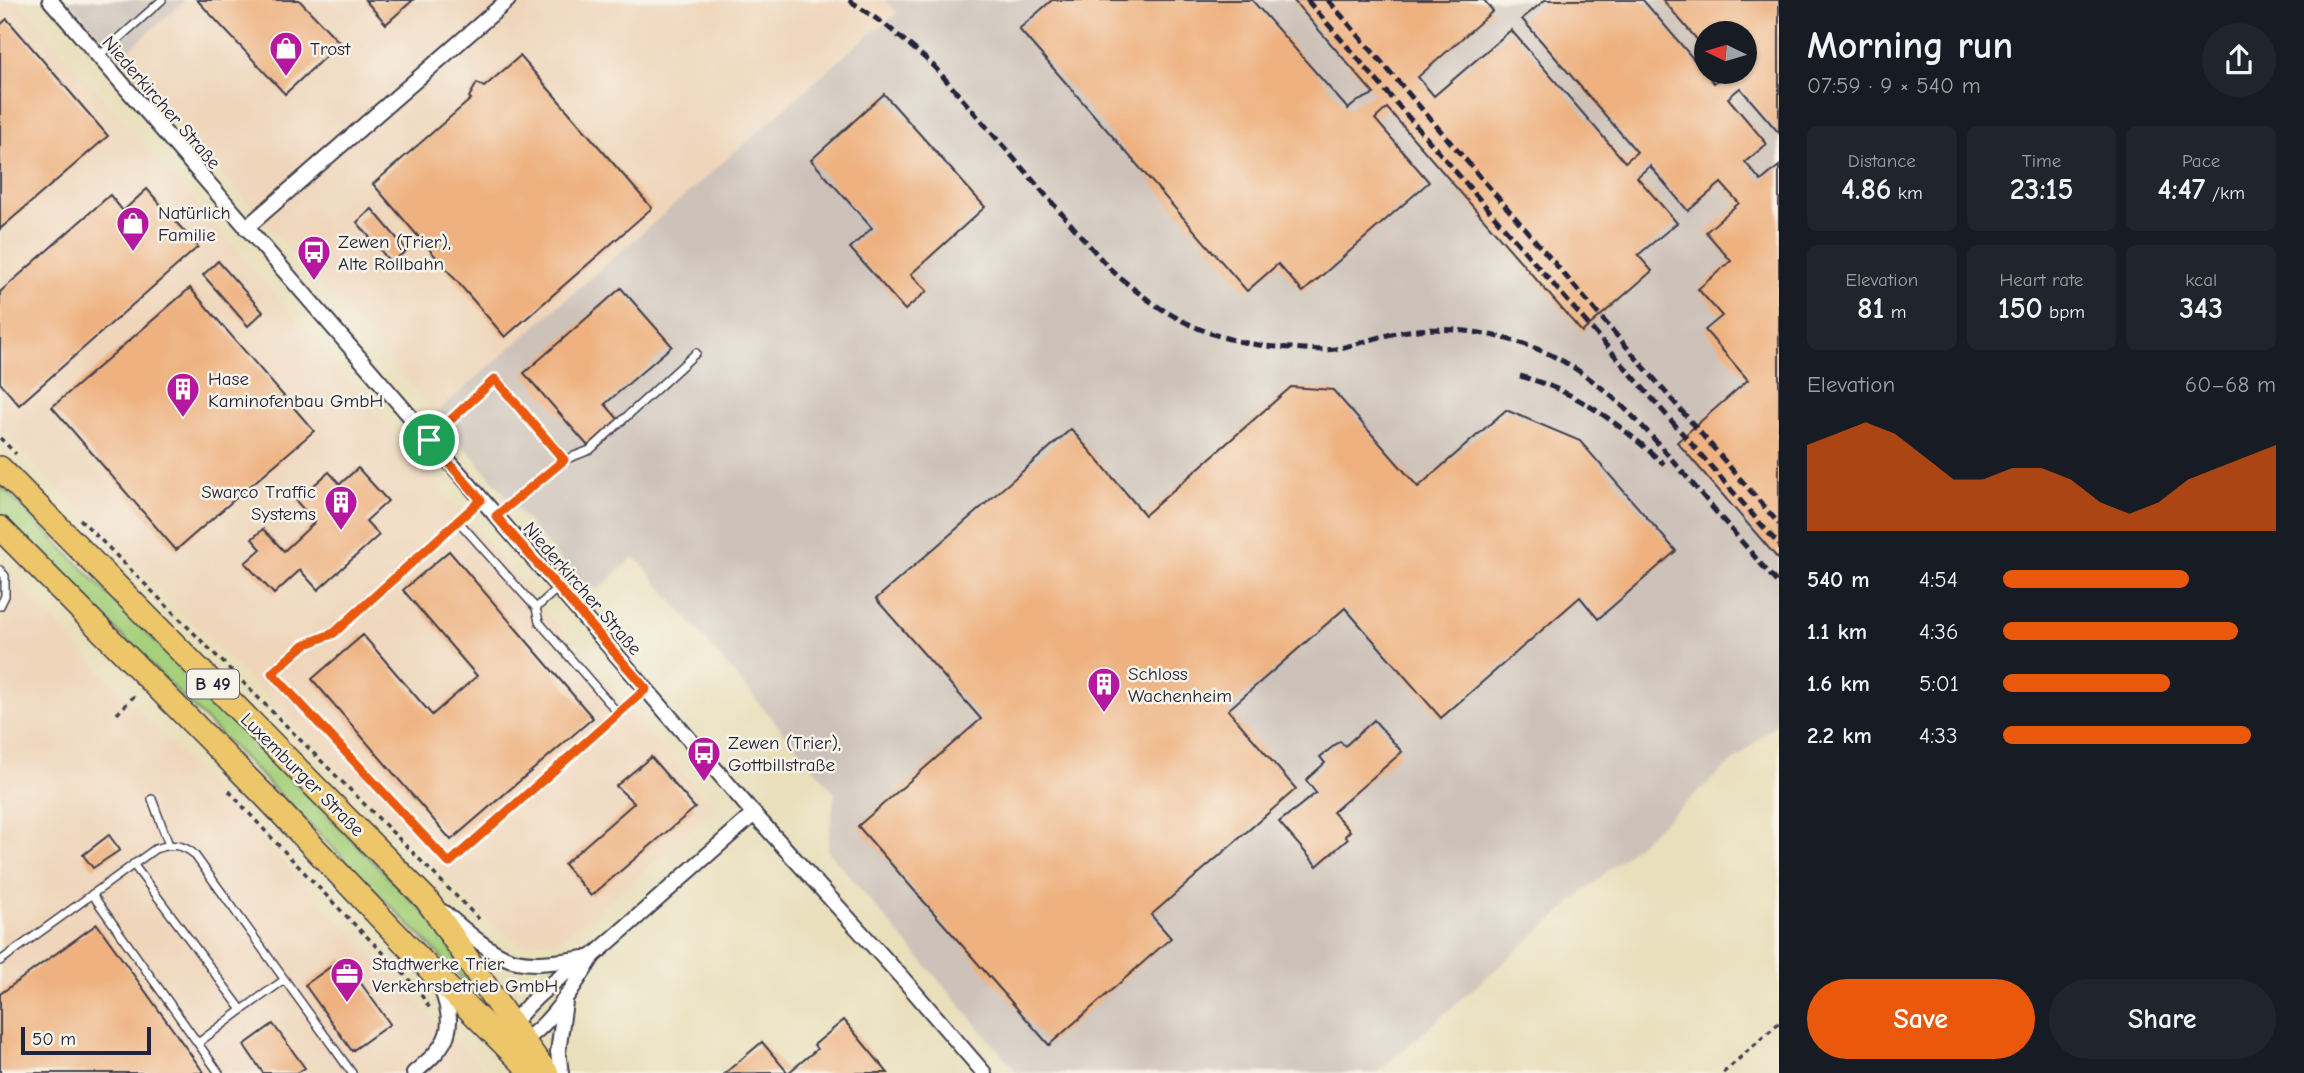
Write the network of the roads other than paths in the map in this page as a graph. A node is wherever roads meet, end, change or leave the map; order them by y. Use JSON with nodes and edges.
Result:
{"nodes":[{"id":1,"x":50,"y":0,"type":"edge"},
{"id":2,"x":162,"y":0,"type":"edge"},
{"id":3,"x":508,"y":0,"type":"edge"},
{"id":4,"x":98,"y":57,"type":"junction"},
{"id":5,"x":246,"y":228,"type":"junction"},
{"id":6,"x":696,"y":353,"type":"dead end"},
{"id":7,"x":429,"y":440,"type":"junction"},
{"id":8,"x":564,"y":460,"type":"junction"},
{"id":9,"x":10,"y":463,"type":"edge"},
{"id":10,"x":481,"y":500,"type":"junction"},
{"id":11,"x":496,"y":516,"type":"junction"},
{"id":12,"x":458,"y":521,"type":"junction"},
{"id":13,"x":0,"y":528,"type":"edge"},
{"id":14,"x":0,"y":570,"type":"edge"},
{"id":15,"x":558,"y":588,"type":"junction"},
{"id":16,"x":0,"y":606,"type":"edge"},
{"id":17,"x":536,"y":608,"type":"junction"},
{"id":18,"x":646,"y":689,"type":"junction"},
{"id":19,"x":618,"y":713,"type":"junction"},
{"id":20,"x":152,"y":799,"type":"dead end"},
{"id":21,"x":754,"y":814,"type":"junction"},
{"id":22,"x":169,"y":845,"type":"junction"},
{"id":23,"x":133,"y":864,"type":"junction"},
{"id":24,"x":92,"y":894,"type":"junction"},
{"id":25,"x":426,"y":899,"type":"junction"},
{"id":26,"x":593,"y":956,"type":"junction"},
{"id":27,"x":0,"y":961,"type":"edge"},
{"id":28,"x":438,"y":977,"type":"junction"},
{"id":29,"x":284,"y":979,"type":"junction"},
{"id":30,"x":566,"y":998,"type":"junction"},
{"id":31,"x":242,"y":1010,"type":"junction"},
{"id":32,"x":512,"y":1037,"type":"junction"},
{"id":33,"x":198,"y":1043,"type":"junction"},
{"id":34,"x":350,"y":1070,"type":"edge"},
{"id":35,"x":219,"y":1073,"type":"edge"},
{"id":36,"x":339,"y":1073,"type":"edge"},
{"id":37,"x":414,"y":1073,"type":"edge"},
{"id":38,"x":533,"y":1073,"type":"edge"},
{"id":39,"x":547,"y":1073,"type":"edge"},
{"id":40,"x":561,"y":1073,"type":"edge"},
{"id":41,"x":984,"y":1073,"type":"edge"}],
"edges":[{"from":1,"to":4,"type":"street","name":"Niederkircher Straße"},
{"from":2,"to":4,"type":"lane"},
{"from":3,"to":5,"type":"street"},
{"from":4,"to":5,"type":"street","name":"Niederkircher Straße"},
{"from":5,"to":7,"type":"street","name":"Niederkircher Straße"},
{"from":6,"to":8,"type":"lane"},
{"from":7,"to":8,"type":"lane"},
{"from":7,"to":10,"type":"street","name":"Niederkircher Straße"},
{"from":8,"to":11,"type":"lane"},
{"from":9,"to":25,"type":"main road","name":"Luxemburger Straße","number":"B 49"},
{"from":10,"to":11,"type":"street","name":"Niederkircher Straße"},
{"from":10,"to":12,"type":"lane"},
{"from":11,"to":15,"type":"street","name":"Niederkircher Straße"},
{"from":12,"to":17,"type":"lane"},
{"from":12,"to":19,"type":"lane"},
{"from":13,"to":28,"type":"main road","name":"Luxemburger Straße","number":"B 49"},
{"from":14,"to":16,"type":"lane"},
{"from":15,"to":17,"type":"lane"},
{"from":15,"to":18,"type":"street","name":"Niederkircher Straße"},
{"from":17,"to":19,"type":"lane"},
{"from":18,"to":19,"type":"lane"},
{"from":18,"to":21,"type":"street","name":"Niederkircher Straße"},
{"from":20,"to":22,"type":"lane"},
{"from":21,"to":26,"type":"street"},
{"from":21,"to":41,"type":"street","name":"Niederkircher Straße"},
{"from":22,"to":23,"type":"lane"},
{"from":22,"to":29,"type":"lane"},
{"from":23,"to":24,"type":"lane"},
{"from":23,"to":31,"type":"lane"},
{"from":24,"to":27,"type":"lane"},
{"from":24,"to":33,"type":"lane"},
{"from":25,"to":26,"type":"street"},
{"from":25,"to":32,"type":"main road","name":"Luxemburger Straße","number":"B 49"},
{"from":26,"to":30,"type":"street"},
{"from":26,"to":32,"type":"street"},
{"from":28,"to":32,"type":"main road","name":"Luxemburger Straße","number":"B 49"},
{"from":28,"to":37,"type":"street"},
{"from":29,"to":31,"type":"lane"},
{"from":29,"to":34,"type":"lane"},
{"from":30,"to":32,"type":"street"},
{"from":30,"to":40,"type":"street"},
{"from":31,"to":33,"type":"lane"},
{"from":32,"to":38,"type":"main road","name":"Luxemburger Straße","number":"B 49"},
{"from":32,"to":39,"type":"main road","name":"Luxemburger Straße","number":"B 49"},
{"from":33,"to":35,"type":"lane"},
{"from":34,"to":36,"type":"lane"}]}
